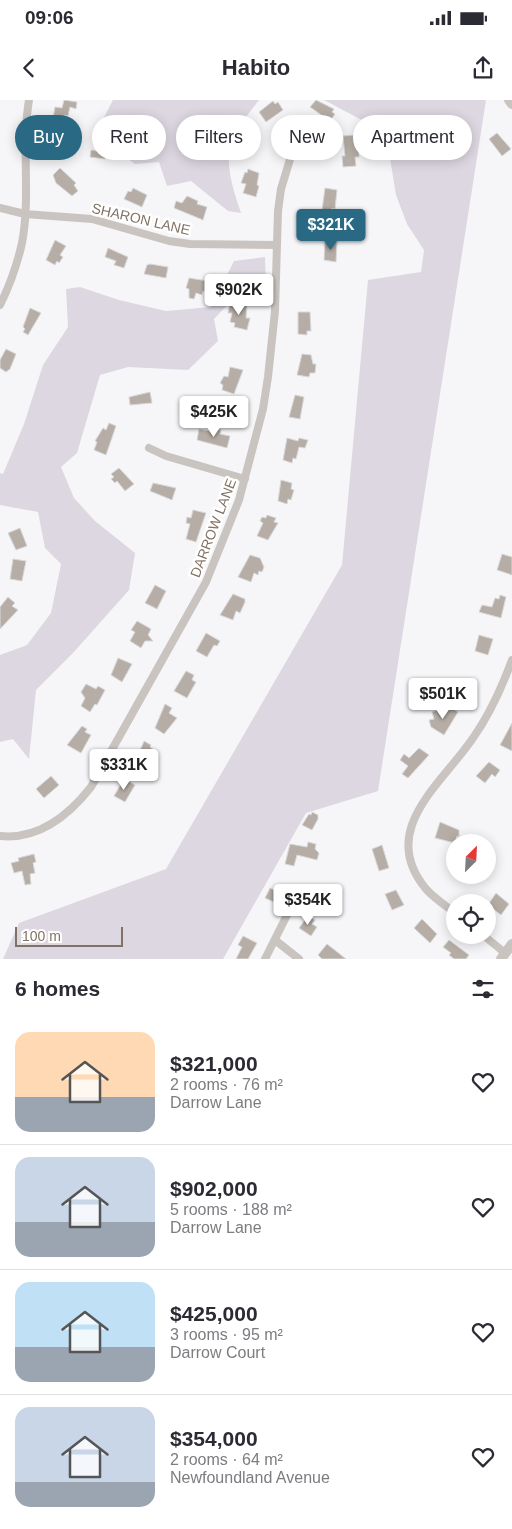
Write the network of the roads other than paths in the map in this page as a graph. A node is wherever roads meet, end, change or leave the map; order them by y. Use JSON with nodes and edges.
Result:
{"nodes":[{"id":1,"x":29,"y":100,"type":"edge"},
{"id":2,"x":509,"y":100,"type":"edge"},
{"id":3,"x":512,"y":104,"type":"edge"},
{"id":4,"x":290,"y":160,"type":"edge"},
{"id":5,"x":0,"y":208,"type":"edge"},
{"id":6,"x":25,"y":214,"type":"junction"},
{"id":7,"x":277,"y":245,"type":"junction"},
{"id":8,"x":0,"y":305,"type":"edge"},
{"id":9,"x":149,"y":448,"type":"dead end"},
{"id":10,"x":245,"y":479,"type":"junction"},
{"id":11,"x":512,"y":660,"type":"edge"},
{"id":12,"x":0,"y":836,"type":"edge"},
{"id":13,"x":293,"y":903,"type":"dead end"},
{"id":14,"x":446,"y":906,"type":"edge"},
{"id":15,"x":275,"y":940,"type":"junction"},
{"id":16,"x":492,"y":944,"type":"edge"},
{"id":17,"x":512,"y":944,"type":"edge"},
{"id":18,"x":503,"y":956,"type":"edge"},
{"id":19,"x":265,"y":959,"type":"edge"},
{"id":20,"x":299,"y":959,"type":"edge"}],
"edges":[{"from":1,"to":6,"type":"street"},
{"from":2,"to":3,"type":"street"},
{"from":4,"to":7,"type":"street","name":"DARROW LANE"},
{"from":5,"to":6,"type":"street","name":"SHARON LANE"},
{"from":6,"to":7,"type":"street","name":"SHARON LANE"},
{"from":6,"to":8,"type":"street"},
{"from":7,"to":10,"type":"street","name":"DARROW LANE"},
{"from":9,"to":10,"type":"street"},
{"from":10,"to":12,"type":"street","name":"DARROW LANE"},
{"from":11,"to":14,"type":"street"},
{"from":13,"to":15,"type":"street"},
{"from":15,"to":19,"type":"street"},
{"from":15,"to":20,"type":"street"},
{"from":16,"to":18,"type":"street"},
{"from":17,"to":18,"type":"street"}]}
